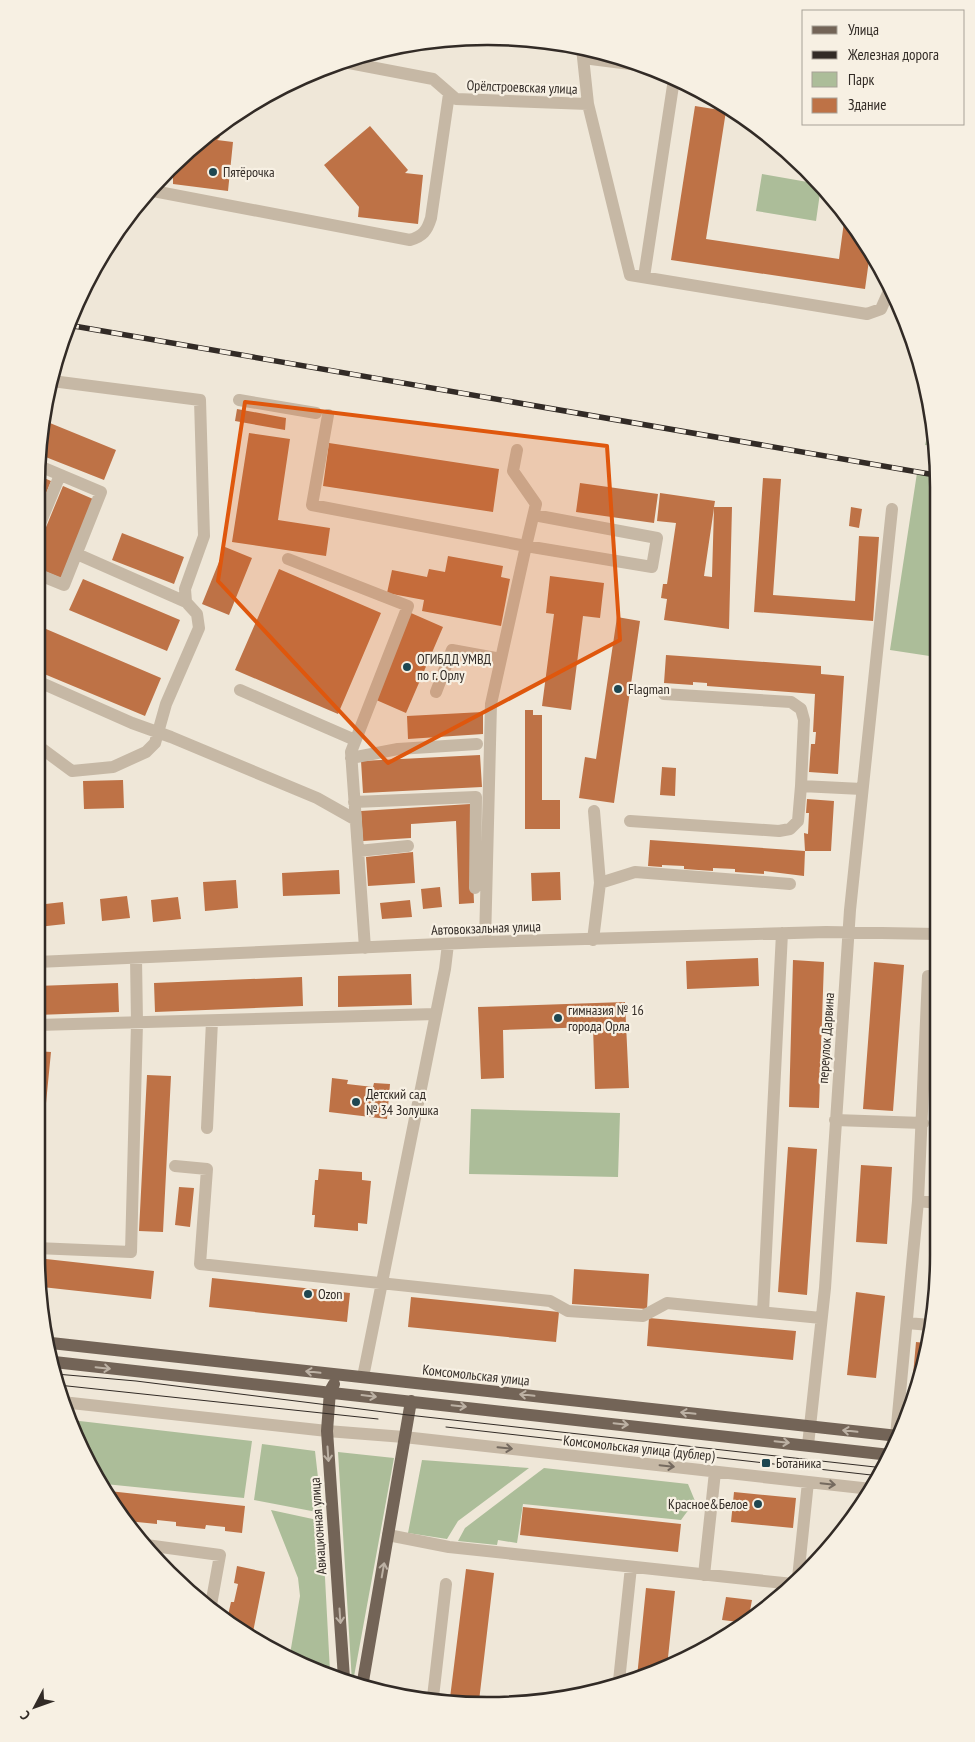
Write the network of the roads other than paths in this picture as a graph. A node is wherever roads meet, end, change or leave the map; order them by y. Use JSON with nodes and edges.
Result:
{"nodes":[{"id":1,"x":583,"y":56,"type":"edge"},
{"id":2,"x":357,"y":65,"type":"edge"},
{"id":3,"x":673,"y":86,"type":"edge"},
{"id":4,"x":449,"y":94,"type":"junction"},
{"id":5,"x":588,"y":104,"type":"junction"},
{"id":6,"x":159,"y":192,"type":"edge"},
{"id":7,"x":644,"y":277,"type":"junction"},
{"id":8,"x":886,"y":297,"type":"edge"},
{"id":9,"x":58,"y":382,"type":"edge"},
{"id":10,"x":239,"y":400,"type":"dead end"},
{"id":11,"x":516,"y":450,"type":"dead end"},
{"id":12,"x":46,"y":469,"type":"edge"},
{"id":13,"x":60,"y":475,"type":"junction"},
{"id":14,"x":892,"y":509,"type":"dead end"},
{"id":15,"x":45,"y":512,"type":"edge"},
{"id":16,"x":534,"y":515,"type":"junction"},
{"id":17,"x":526,"y":546,"type":"junction"},
{"id":18,"x":78,"y":554,"type":"junction"},
{"id":19,"x":288,"y":558,"type":"dead end"},
{"id":20,"x":45,"y":577,"type":"edge"},
{"id":21,"x":186,"y":602,"type":"junction"},
{"id":22,"x":501,"y":659,"type":"junction"},
{"id":23,"x":45,"y":684,"type":"edge"},
{"id":24,"x":240,"y":690,"type":"dead end"},
{"id":25,"x":436,"y":692,"type":"dead end"},
{"id":26,"x":664,"y":694,"type":"dead end"},
{"id":27,"x":159,"y":732,"type":"junction"},
{"id":28,"x":355,"y":740,"type":"junction"},
{"id":29,"x":477,"y":744,"type":"dead end"},
{"id":30,"x":45,"y":751,"type":"edge"},
{"id":31,"x":351,"y":758,"type":"junction"},
{"id":32,"x":801,"y":786,"type":"junction"},
{"id":33,"x":862,"y":789,"type":"junction"},
{"id":34,"x":354,"y":802,"type":"junction"},
{"id":35,"x":594,"y":811,"type":"dead end"},
{"id":36,"x":356,"y":820,"type":"junction"},
{"id":37,"x":630,"y":821,"type":"dead end"},
{"id":38,"x":408,"y":846,"type":"dead end"},
{"id":39,"x":358,"y":851,"type":"junction"},
{"id":40,"x":600,"y":883,"type":"junction"},
{"id":41,"x":790,"y":884,"type":"dead end"},
{"id":42,"x":475,"y":888,"type":"dead end"},
{"id":43,"x":782,"y":933,"type":"junction"},
{"id":44,"x":848,"y":933,"type":"junction"},
{"id":45,"x":930,"y":934,"type":"edge"},
{"id":46,"x":593,"y":940,"type":"junction"},
{"id":47,"x":485,"y":942,"type":"junction"},
{"id":48,"x":448,"y":944,"type":"junction"},
{"id":49,"x":365,"y":948,"type":"junction"},
{"id":50,"x":136,"y":958,"type":"junction"},
{"id":51,"x":45,"y":962,"type":"edge"},
{"id":52,"x":928,"y":976,"type":"dead end"},
{"id":53,"x":436,"y":1014,"type":"junction"},
{"id":54,"x":212,"y":1020,"type":"junction"},
{"id":55,"x":137,"y":1023,"type":"junction"},
{"id":56,"x":45,"y":1025,"type":"edge"},
{"id":57,"x":835,"y":1120,"type":"junction"},
{"id":58,"x":922,"y":1123,"type":"junction"},
{"id":59,"x":207,"y":1128,"type":"dead end"},
{"id":60,"x":175,"y":1166,"type":"dead end"},
{"id":61,"x":918,"y":1201,"type":"junction"},
{"id":62,"x":930,"y":1202,"type":"edge"},
{"id":63,"x":45,"y":1248,"type":"edge"},
{"id":64,"x":382,"y":1284,"type":"junction"},
{"id":65,"x":764,"y":1312,"type":"junction"},
{"id":66,"x":821,"y":1318,"type":"junction"},
{"id":67,"x":907,"y":1323,"type":"junction"},
{"id":68,"x":924,"y":1325,"type":"edge"},
{"id":69,"x":55,"y":1344,"type":"edge"},
{"id":70,"x":59,"y":1362,"type":"edge"},
{"id":71,"x":343,"y":1376,"type":"junction"},
{"id":72,"x":363,"y":1378,"type":"junction"},
{"id":73,"x":330,"y":1391,"type":"junction"},
{"id":74,"x":411,"y":1401,"type":"junction"},
{"id":75,"x":70,"y":1403,"type":"edge"},
{"id":76,"x":899,"y":1418,"type":"edge"},
{"id":77,"x":810,"y":1426,"type":"junction"},
{"id":78,"x":327,"y":1431,"type":"junction"},
{"id":79,"x":891,"y":1435,"type":"edge"},
{"id":80,"x":404,"y":1437,"type":"junction"},
{"id":81,"x":808,"y":1445,"type":"junction"},
{"id":82,"x":882,"y":1453,"type":"edge"},
{"id":83,"x":715,"y":1472,"type":"junction"},
{"id":84,"x":808,"y":1482,"type":"junction"},
{"id":85,"x":863,"y":1488,"type":"edge"},
{"id":86,"x":388,"y":1536,"type":"junction"},
{"id":87,"x":155,"y":1546,"type":"edge"},
{"id":88,"x":631,"y":1567,"type":"junction"},
{"id":89,"x":799,"y":1568,"type":"edge"},
{"id":90,"x":704,"y":1575,"type":"junction"},
{"id":91,"x":783,"y":1583,"type":"edge"},
{"id":92,"x":446,"y":1584,"type":"dead end"},
{"id":93,"x":212,"y":1601,"type":"edge"},
{"id":94,"x":344,"y":1673,"type":"edge"},
{"id":95,"x":619,"y":1677,"type":"edge"},
{"id":96,"x":363,"y":1679,"type":"edge"},
{"id":97,"x":433,"y":1693,"type":"edge"}],
"edges":[{"from":1,"to":5,"type":"street"},
{"from":2,"to":4,"type":"street","name":"Орёлстроевская улица"},
{"from":3,"to":7,"type":"street"},
{"from":4,"to":5,"type":"street","name":"Орёлстроевская улица"},
{"from":4,"to":6,"type":"street"},
{"from":5,"to":7,"type":"street"},
{"from":7,"to":8,"type":"street"},
{"from":9,"to":21,"type":"street"},
{"from":10,"to":17,"type":"street"},
{"from":11,"to":16,"type":"street"},
{"from":12,"to":13,"type":"street"},
{"from":13,"to":15,"type":"street"},
{"from":13,"to":18,"type":"street"},
{"from":14,"to":33,"type":"street","name":"переулок Дарвина"},
{"from":16,"to":17,"type":"street"},
{"from":16,"to":17,"type":"street"},
{"from":17,"to":22,"type":"street"},
{"from":18,"to":20,"type":"street"},
{"from":18,"to":21,"type":"street"},
{"from":19,"to":28,"type":"street"},
{"from":21,"to":27,"type":"street"},
{"from":22,"to":25,"type":"street"},
{"from":22,"to":47,"type":"street"},
{"from":23,"to":27,"type":"street"},
{"from":24,"to":28,"type":"street"},
{"from":26,"to":32,"type":"street"},
{"from":27,"to":30,"type":"street"},
{"from":27,"to":36,"type":"street"},
{"from":28,"to":31,"type":"street"},
{"from":29,"to":31,"type":"street"},
{"from":31,"to":34,"type":"street"},
{"from":32,"to":33,"type":"street"},
{"from":32,"to":37,"type":"street"},
{"from":33,"to":44,"type":"street","name":"переулок Дарвина"},
{"from":34,"to":36,"type":"street"},
{"from":34,"to":42,"type":"street"},
{"from":35,"to":40,"type":"street"},
{"from":36,"to":39,"type":"street"},
{"from":38,"to":39,"type":"street"},
{"from":39,"to":49,"type":"street"},
{"from":40,"to":41,"type":"street"},
{"from":40,"to":46,"type":"street"},
{"from":43,"to":44,"type":"street","name":"Автовокзальная улица"},
{"from":43,"to":46,"type":"street","name":"Автовокзальная улица"},
{"from":43,"to":65,"type":"street"},
{"from":44,"to":45,"type":"street","name":"Автовокзальная улица"},
{"from":44,"to":57,"type":"street","name":"переулок Дарвина"},
{"from":46,"to":47,"type":"street","name":"Автовокзальная улица"},
{"from":47,"to":48,"type":"street","name":"Автовокзальная улица"},
{"from":48,"to":49,"type":"street","name":"Автовокзальная улица"},
{"from":48,"to":53,"type":"street"},
{"from":49,"to":50,"type":"street","name":"Автовокзальная улица"},
{"from":50,"to":51,"type":"street","name":"Автовокзальная улица"},
{"from":50,"to":55,"type":"street"},
{"from":52,"to":58,"type":"street"},
{"from":53,"to":54,"type":"street"},
{"from":53,"to":64,"type":"street"},
{"from":54,"to":55,"type":"street"},
{"from":54,"to":59,"type":"street"},
{"from":55,"to":56,"type":"street"},
{"from":55,"to":63,"type":"street"},
{"from":57,"to":58,"type":"street"},
{"from":57,"to":66,"type":"street","name":"переулок Дарвина"},
{"from":58,"to":61,"type":"street"},
{"from":60,"to":64,"type":"street"},
{"from":61,"to":62,"type":"street"},
{"from":61,"to":67,"type":"street"},
{"from":64,"to":65,"type":"street"},
{"from":64,"to":72,"type":"street"},
{"from":65,"to":66,"type":"street"},
{"from":66,"to":77,"type":"street","name":"переулок Дарвина"},
{"from":67,"to":68,"type":"street"},
{"from":67,"to":76,"type":"street"},
{"from":71,"to":69,"type":"main road","name":"Комсомольская улица","one_way":true},
{"from":70,"to":73,"type":"main road","one_way":true},
{"from":71,"to":72,"type":"main road","name":"Комсомольская улица"},
{"from":71,"to":73,"type":"main road"},
{"from":77,"to":72,"type":"main road","name":"Комсомольская улица","one_way":true},
{"from":73,"to":74,"type":"main road","one_way":true},
{"from":73,"to":78,"type":"main road","name":"Авиационная улица"},
{"from":74,"to":80,"type":"main road"},
{"from":74,"to":81,"type":"main road","one_way":true},
{"from":75,"to":78,"type":"street","name":"Комсомольская улица (дублер)"},
{"from":79,"to":77,"type":"main road","name":"Комсомольская улица","one_way":true},
{"from":77,"to":81,"type":"street","name":"переулок Дарвина"},
{"from":78,"to":80,"type":"street","name":"Комсомольская улица (дублер)"},
{"from":78,"to":94,"type":"main road","name":"Авиационная улица","one_way":true},
{"from":80,"to":83,"type":"street","name":"Комсомольская улица (дублер)","one_way":true},
{"from":80,"to":86,"type":"main road"},
{"from":81,"to":82,"type":"main road"},
{"from":83,"to":84,"type":"street","name":"Комсомольская улица (дублер)"},
{"from":83,"to":90,"type":"street"},
{"from":84,"to":85,"type":"street","name":"Комсомольская улица (дублер)","one_way":true},
{"from":84,"to":89,"type":"street"},
{"from":86,"to":88,"type":"street"},
{"from":96,"to":86,"type":"main road","one_way":true},
{"from":87,"to":93,"type":"street"},
{"from":88,"to":90,"type":"street"},
{"from":88,"to":95,"type":"street"},
{"from":90,"to":91,"type":"street"},
{"from":92,"to":97,"type":"street"}]}
